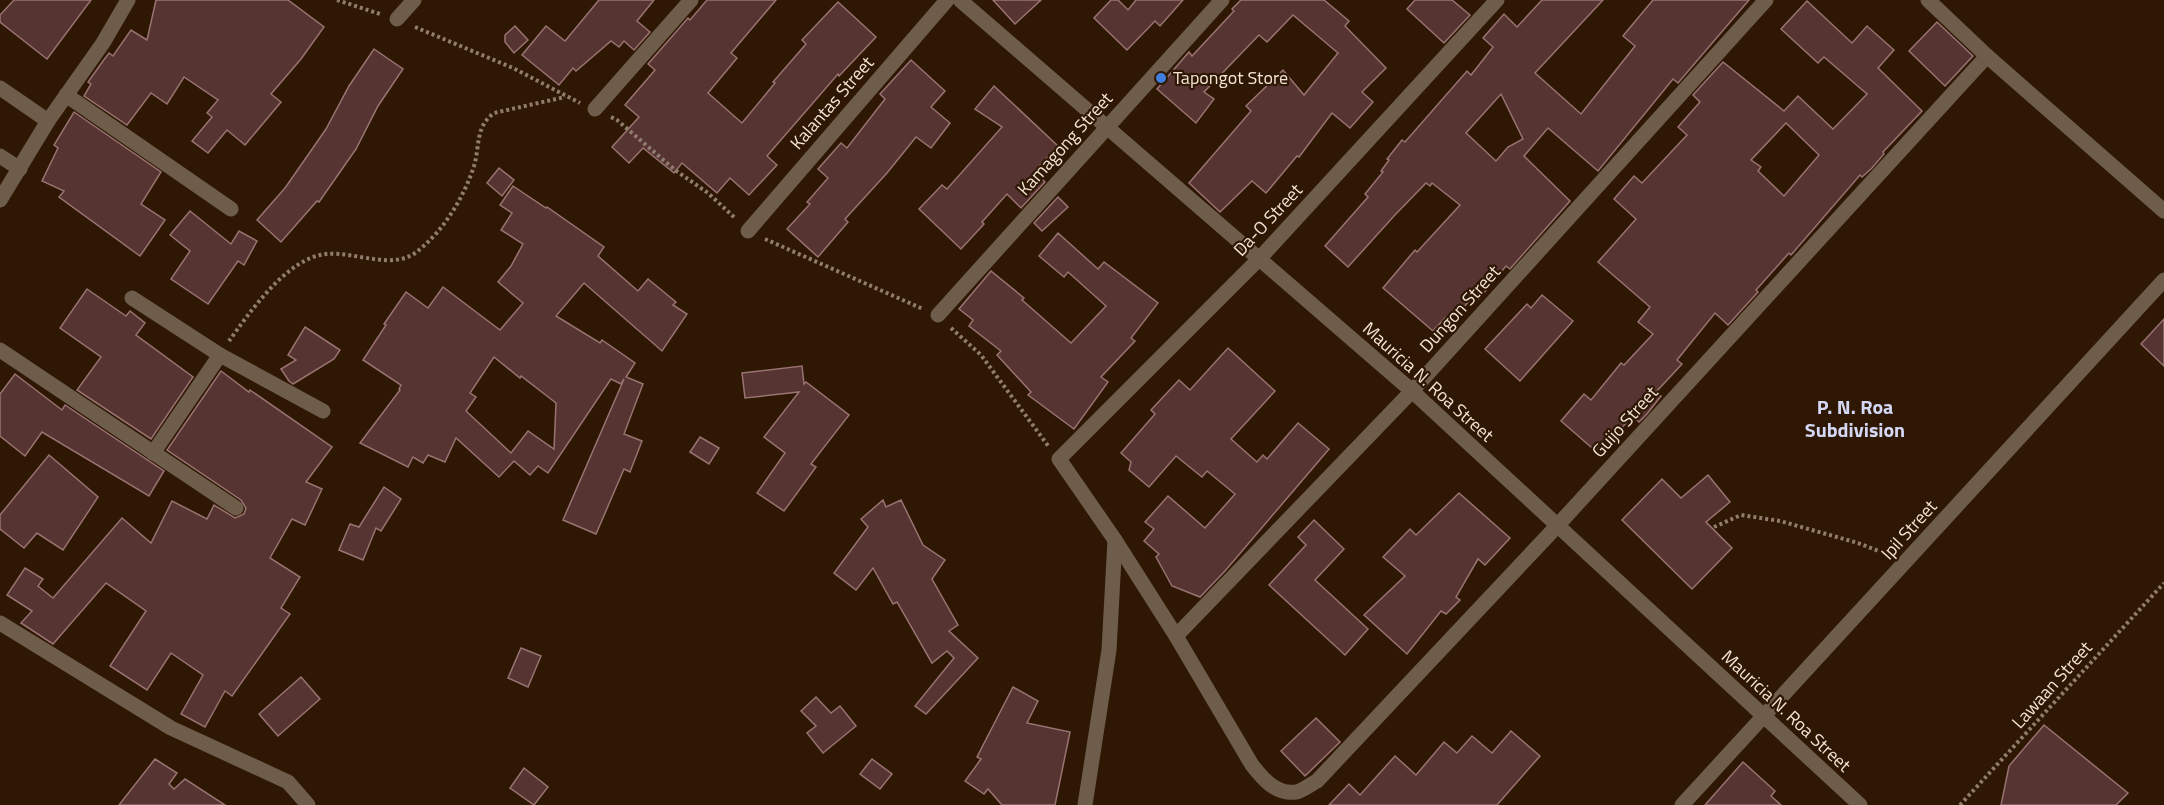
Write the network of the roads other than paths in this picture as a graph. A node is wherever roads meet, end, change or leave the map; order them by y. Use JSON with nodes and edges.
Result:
{"nodes":[{"id":1,"x":128,"y":0,"type":"edge"},
{"id":2,"x":414,"y":0,"type":"edge"},
{"id":3,"x":691,"y":0,"type":"edge"},
{"id":4,"x":946,"y":0,"type":"edge"},
{"id":5,"x":960,"y":0,"type":"edge"},
{"id":6,"x":1222,"y":0,"type":"edge"},
{"id":7,"x":1497,"y":0,"type":"edge"},
{"id":8,"x":1766,"y":0,"type":"edge"},
{"id":9,"x":1928,"y":0,"type":"edge"},
{"id":10,"x":397,"y":19,"type":"road end"},
{"id":11,"x":1987,"y":56,"type":"junction"},
{"id":12,"x":0,"y":88,"type":"edge"},
{"id":13,"x":66,"y":95,"type":"junction"},
{"id":14,"x":595,"y":109,"type":"road end"},
{"id":15,"x":48,"y":121,"type":"junction"},
{"id":16,"x":1107,"y":126,"type":"junction"},
{"id":17,"x":0,"y":156,"type":"edge"},
{"id":18,"x":20,"y":169,"type":"junction"},
{"id":19,"x":0,"y":200,"type":"edge"},
{"id":20,"x":231,"y":209,"type":"dead end"},
{"id":21,"x":2164,"y":211,"type":"edge"},
{"id":22,"x":748,"y":231,"type":"road end"},
{"id":23,"x":1260,"y":258,"type":"junction"},
{"id":24,"x":2164,"y":280,"type":"edge"},
{"id":25,"x":132,"y":298,"type":"dead end"},
{"id":26,"x":938,"y":315,"type":"road end"},
{"id":27,"x":0,"y":350,"type":"edge"},
{"id":28,"x":220,"y":355,"type":"junction"},
{"id":29,"x":1412,"y":391,"type":"junction"},
{"id":30,"x":323,"y":411,"type":"dead end"},
{"id":31,"x":153,"y":453,"type":"junction"},
{"id":32,"x":236,"y":508,"type":"dead end"},
{"id":33,"x":1557,"y":526,"type":"junction"},
{"id":34,"x":1115,"y":540,"type":"junction"},
{"id":35,"x":0,"y":623,"type":"edge"},
{"id":36,"x":1176,"y":636,"type":"junction"},
{"id":37,"x":1764,"y":717,"type":"junction"},
{"id":38,"x":308,"y":805,"type":"edge"},
{"id":39,"x":1085,"y":805,"type":"edge"},
{"id":40,"x":1682,"y":805,"type":"edge"},
{"id":41,"x":1860,"y":805,"type":"edge"}],
"edges":[{"from":1,"to":13,"type":"street"},
{"from":2,"to":10,"type":"street"},
{"from":3,"to":14,"type":"street"},
{"from":4,"to":22,"type":"street","name":"Kalantas Street"},
{"from":5,"to":16,"type":"street","name":"Mauricia N. Roa Street"},
{"from":6,"to":16,"type":"street","name":"Kamagong Street"},
{"from":7,"to":23,"type":"street","name":"Da-O Street"},
{"from":8,"to":29,"type":"street","name":"Dungon Street"},
{"from":9,"to":11,"type":"street"},
{"from":11,"to":21,"type":"street"},
{"from":11,"to":33,"type":"street","name":"Guijo Street"},
{"from":12,"to":15,"type":"street"},
{"from":13,"to":15,"type":"street"},
{"from":13,"to":20,"type":"street"},
{"from":15,"to":18,"type":"street"},
{"from":16,"to":23,"type":"street","name":"Mauricia N. Roa Street"},
{"from":16,"to":26,"type":"street","name":"Kamagong Street"},
{"from":17,"to":18,"type":"street"},
{"from":18,"to":19,"type":"street"},
{"from":23,"to":29,"type":"street","name":"Mauricia N. Roa Street"},
{"from":23,"to":34,"type":"street","name":"Da-O Street"},
{"from":24,"to":37,"type":"street","name":"Ipil Street"},
{"from":25,"to":28,"type":"street"},
{"from":27,"to":31,"type":"street"},
{"from":28,"to":30,"type":"street"},
{"from":28,"to":31,"type":"street"},
{"from":29,"to":33,"type":"street","name":"Mauricia N. Roa Street"},
{"from":29,"to":36,"type":"street","name":"Dungon Street"},
{"from":31,"to":32,"type":"street"},
{"from":33,"to":36,"type":"street","name":"Guijo Street"},
{"from":33,"to":37,"type":"street","name":"Mauricia N. Roa Street"},
{"from":34,"to":36,"type":"street"},
{"from":34,"to":39,"type":"street"},
{"from":35,"to":38,"type":"street"},
{"from":37,"to":40,"type":"street","name":"Ipil Street"},
{"from":37,"to":41,"type":"street","name":"Mauricia N. Roa Street"}]}
